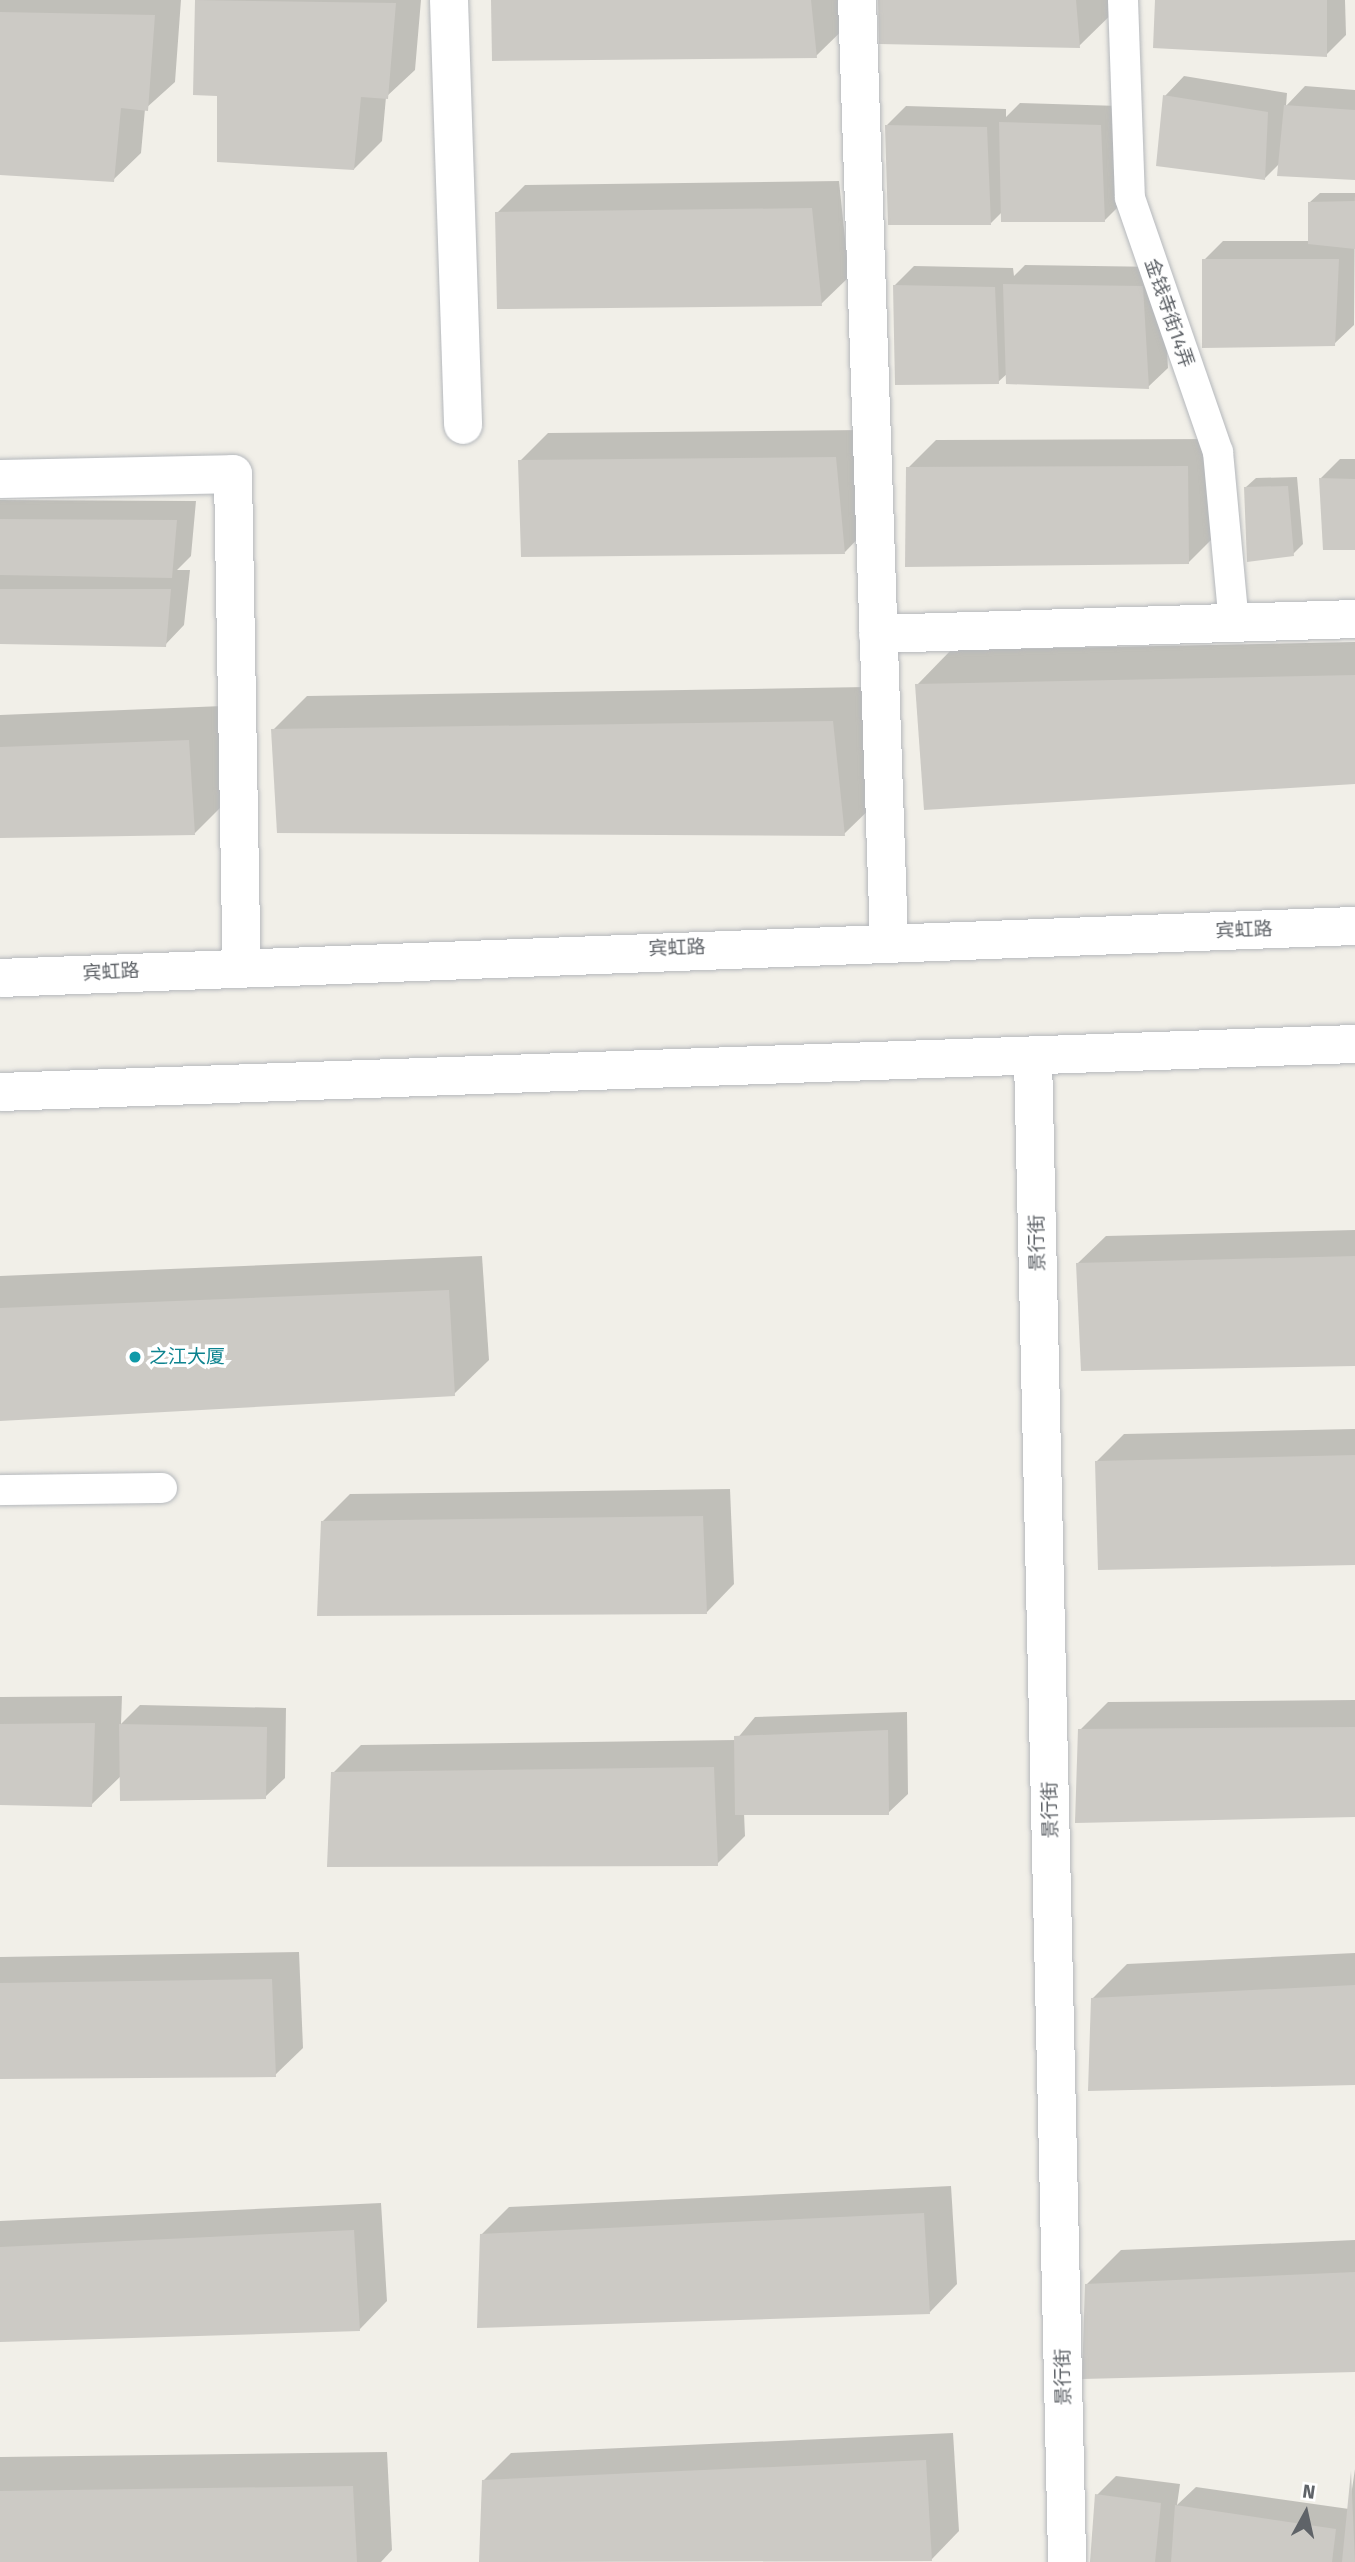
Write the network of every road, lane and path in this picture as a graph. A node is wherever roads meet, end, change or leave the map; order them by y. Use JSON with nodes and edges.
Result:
{"nodes":[{"id":1,"x":449,"y":0,"type":"edge"},
{"id":2,"x":857,"y":0,"type":"edge"},
{"id":3,"x":1123,"y":0,"type":"edge"},
{"id":4,"x":463,"y":425,"type":"dead end"},
{"id":5,"x":0,"y":479,"type":"edge"},
{"id":6,"x":1355,"y":619,"type":"edge"},
{"id":7,"x":1234,"y":623,"type":"junction"},
{"id":8,"x":878,"y":634,"type":"junction"},
{"id":9,"x":1355,"y":926,"type":"edge"},
{"id":10,"x":889,"y":939,"type":"junction"},
{"id":11,"x":242,"y":966,"type":"junction"},
{"id":12,"x":0,"y":978,"type":"edge"},
{"id":13,"x":1355,"y":1044,"type":"edge"},
{"id":14,"x":1033,"y":1058,"type":"junction"},
{"id":15,"x":0,"y":1092,"type":"edge"},
{"id":16,"x":162,"y":1488,"type":"dead end"},
{"id":17,"x":0,"y":1490,"type":"edge"},
{"id":18,"x":1067,"y":2562,"type":"edge"}],
"edges":[{"from":1,"to":4,"type":"street"},
{"from":2,"to":8,"type":"street"},
{"from":3,"to":7,"type":"lane","name":"金钱寺街14弄"},
{"from":5,"to":11,"type":"street"},
{"from":6,"to":7,"type":"street"},
{"from":7,"to":8,"type":"street"},
{"from":8,"to":10,"type":"street"},
{"from":9,"to":10,"type":"street","name":"宾虹路"},
{"from":10,"to":11,"type":"street","name":"宾虹路"},
{"from":11,"to":12,"type":"street","name":"宾虹路"},
{"from":13,"to":14,"type":"street"},
{"from":14,"to":15,"type":"street"},
{"from":14,"to":18,"type":"street","name":"景行街"},
{"from":16,"to":17,"type":"lane"}]}
